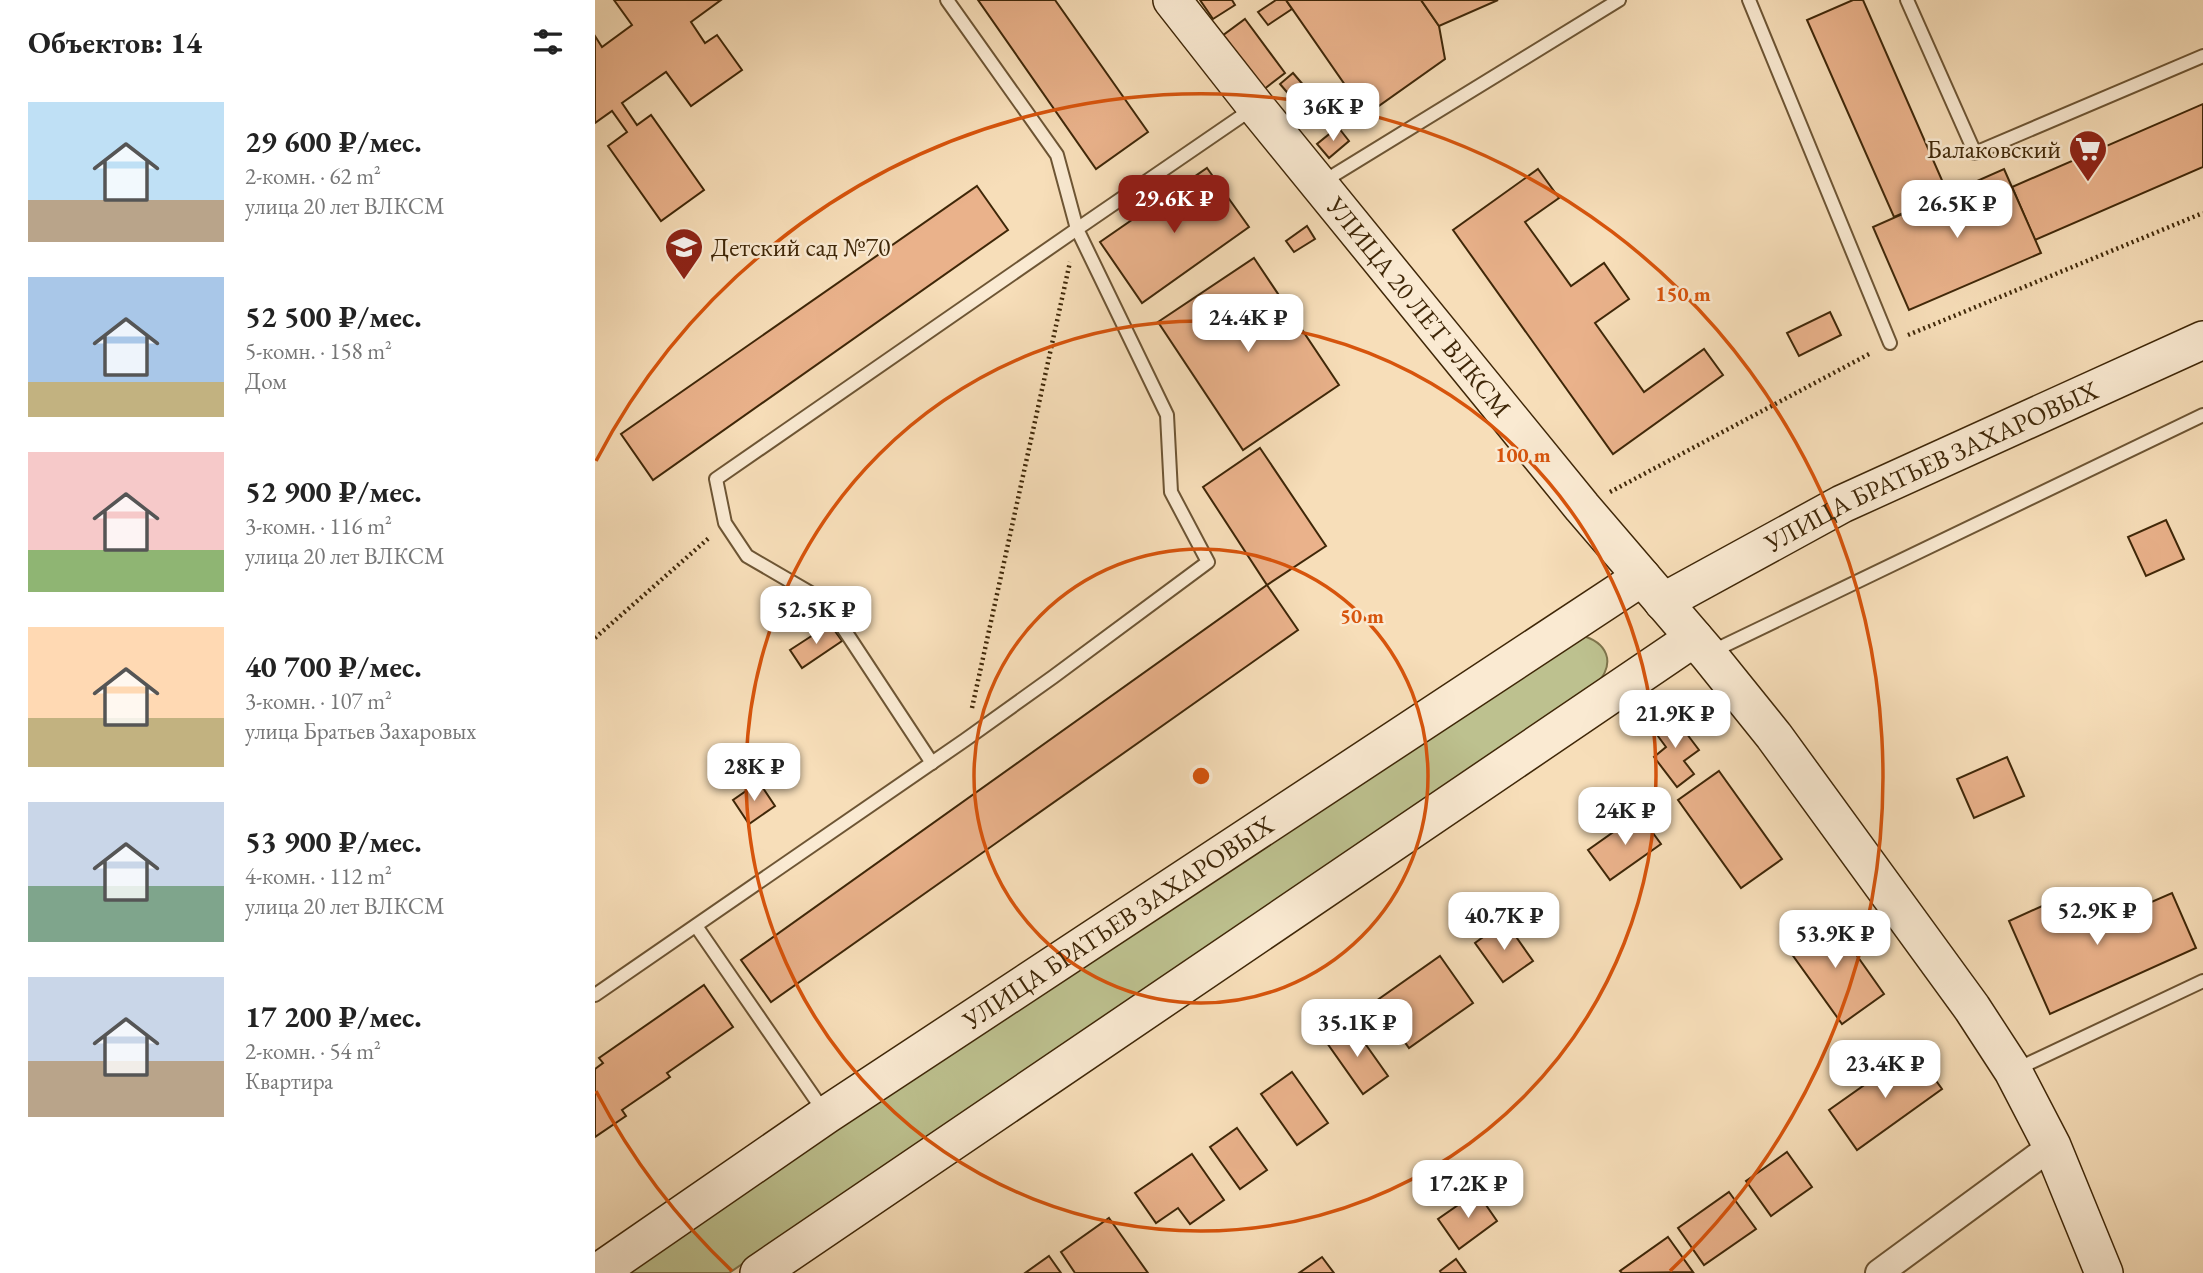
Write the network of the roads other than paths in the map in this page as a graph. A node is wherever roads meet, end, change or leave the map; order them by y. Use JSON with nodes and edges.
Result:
{"nodes":[{"id":1,"x":947,"y":0,"type":"edge"},
{"id":2,"x":1172,"y":0,"type":"edge"},
{"id":3,"x":1619,"y":0,"type":"edge"},
{"id":4,"x":1749,"y":0,"type":"edge"},
{"id":5,"x":1907,"y":0,"type":"edge"},
{"id":6,"x":2203,"y":56,"type":"edge"},
{"id":7,"x":1255,"y":107,"type":"junction"},
{"id":8,"x":1320,"y":184,"type":"junction"},
{"id":9,"x":1077,"y":229,"type":"junction"},
{"id":10,"x":2203,"y":340,"type":"edge"},
{"id":11,"x":1891,"y":343,"type":"dead end"},
{"id":12,"x":2203,"y":415,"type":"edge"},
{"id":13,"x":1652,"y":589,"type":"junction"},
{"id":14,"x":1701,"y":646,"type":"junction"},
{"id":15,"x":932,"y":763,"type":"junction"},
{"id":16,"x":696,"y":926,"type":"junction"},
{"id":17,"x":2203,"y":981,"type":"edge"},
{"id":18,"x":595,"y":995,"type":"edge"},
{"id":19,"x":2013,"y":1071,"type":"junction"},
{"id":20,"x":826,"y":1115,"type":"junction"},
{"id":21,"x":2052,"y":1146,"type":"junction"},
{"id":22,"x":597,"y":1273,"type":"edge"},
{"id":23,"x":759,"y":1273,"type":"edge"},
{"id":24,"x":1879,"y":1273,"type":"edge"},
{"id":25,"x":2104,"y":1273,"type":"edge"}],
"edges":[{"from":1,"to":9,"type":"lane"},
{"from":2,"to":7,"type":"main road","name":"УЛИЦА 20 ЛЕТ ВЛКСМ"},
{"from":3,"to":8,"type":"lane"},
{"from":4,"to":11,"type":"lane"},
{"from":5,"to":6,"type":"lane"},
{"from":7,"to":8,"type":"main road","name":"УЛИЦА 20 ЛЕТ ВЛКСМ"},
{"from":7,"to":9,"type":"lane"},
{"from":8,"to":13,"type":"main road","name":"УЛИЦА 20 ЛЕТ ВЛКСМ"},
{"from":9,"to":15,"type":"lane"},
{"from":9,"to":15,"type":"lane"},
{"from":10,"to":13,"type":"main road","name":"УЛИЦА БРАТЬЕВ ЗАХАРОВЫХ"},
{"from":12,"to":14,"type":"lane"},
{"from":13,"to":14,"type":"main road","name":"УЛИЦА 20 ЛЕТ ВЛКСМ"},
{"from":13,"to":20,"type":"main road","name":"УЛИЦА БРАТЬЕВ ЗАХАРОВЫХ"},
{"from":14,"to":19,"type":"main road","name":"УЛИЦА 20 ЛЕТ ВЛКСМ"},
{"from":14,"to":23,"type":"main road"},
{"from":15,"to":16,"type":"lane"},
{"from":16,"to":18,"type":"lane"},
{"from":16,"to":20,"type":"lane"},
{"from":17,"to":19,"type":"lane"},
{"from":19,"to":21,"type":"main road","name":"УЛИЦА 20 ЛЕТ ВЛКСМ"},
{"from":20,"to":22,"type":"main road","name":"УЛИЦА БРАТЬЕВ ЗАХАРОВЫХ"},
{"from":21,"to":24,"type":"street"},
{"from":21,"to":25,"type":"main road","name":"УЛИЦА 20 ЛЕТ ВЛКСМ"}]}
